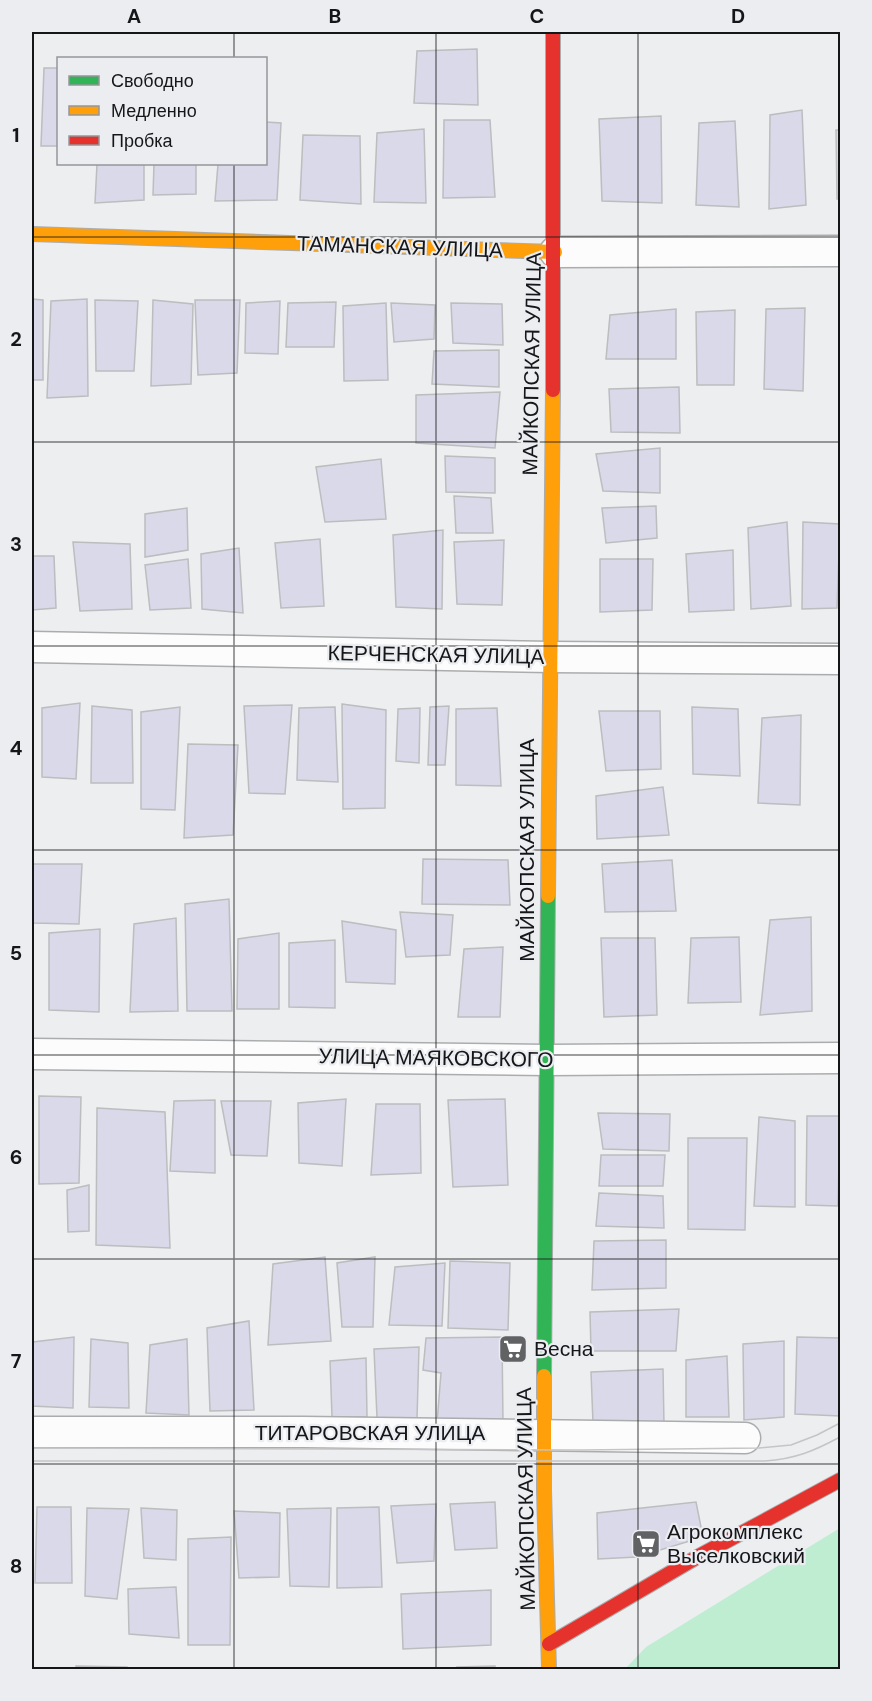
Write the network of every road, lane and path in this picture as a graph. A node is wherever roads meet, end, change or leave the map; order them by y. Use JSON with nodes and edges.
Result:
{"nodes":[{"id":1,"x":553,"y":32,"type":"edge"},
{"id":2,"x":32,"y":234,"type":"edge"},
{"id":3,"x":840,"y":251,"type":"edge"},
{"id":4,"x":555,"y":252,"type":"junction"},
{"id":5,"x":32,"y":647,"type":"edge"},
{"id":6,"x":550,"y":657,"type":"junction"},
{"id":7,"x":840,"y":659,"type":"edge"},
{"id":8,"x":32,"y":1054,"type":"edge"},
{"id":9,"x":840,"y":1058,"type":"edge"},
{"id":10,"x":547,"y":1060,"type":"junction"},
{"id":11,"x":32,"y":1432,"type":"edge"},
{"id":12,"x":745,"y":1438,"type":"dead end"},
{"id":13,"x":545,"y":1442,"type":"junction"},
{"id":14,"x":840,"y":1480,"type":"edge"},
{"id":15,"x":549,"y":1644,"type":"junction"},
{"id":16,"x":549,"y":1670,"type":"edge"}],
"edges":[{"from":1,"to":4,"type":"street","name":"МАЙКОПСКАЯ УЛИЦА"},
{"from":2,"to":4,"type":"street","name":"ТАМАНСКАЯ УЛИЦА"},
{"from":3,"to":4,"type":"street","name":"ТАМАНСКАЯ УЛИЦА"},
{"from":4,"to":6,"type":"street","name":"МАЙКОПСКАЯ УЛИЦА"},
{"from":5,"to":6,"type":"street","name":"КЕРЧЕНСКАЯ УЛИЦА"},
{"from":6,"to":7,"type":"street","name":"КЕРЧЕНСКАЯ УЛИЦА"},
{"from":6,"to":10,"type":"street","name":"МАЙКОПСКАЯ УЛИЦА"},
{"from":8,"to":10,"type":"street","name":"УЛИЦА МАЯКОВСКОГО"},
{"from":9,"to":10,"type":"street","name":"УЛИЦА МАЯКОВСКОГО"},
{"from":10,"to":13,"type":"street","name":"МАЙКОПСКАЯ УЛИЦА"},
{"from":11,"to":13,"type":"street","name":"ТИТАРОВСКАЯ УЛИЦА"},
{"from":12,"to":13,"type":"street","name":"ТИТАРОВСКАЯ УЛИЦА"},
{"from":13,"to":15,"type":"street","name":"МАЙКОПСКАЯ УЛИЦА"},
{"from":14,"to":15,"type":"street"},
{"from":15,"to":16,"type":"street","name":"МАЙКОПСКАЯ УЛИЦА"}]}
